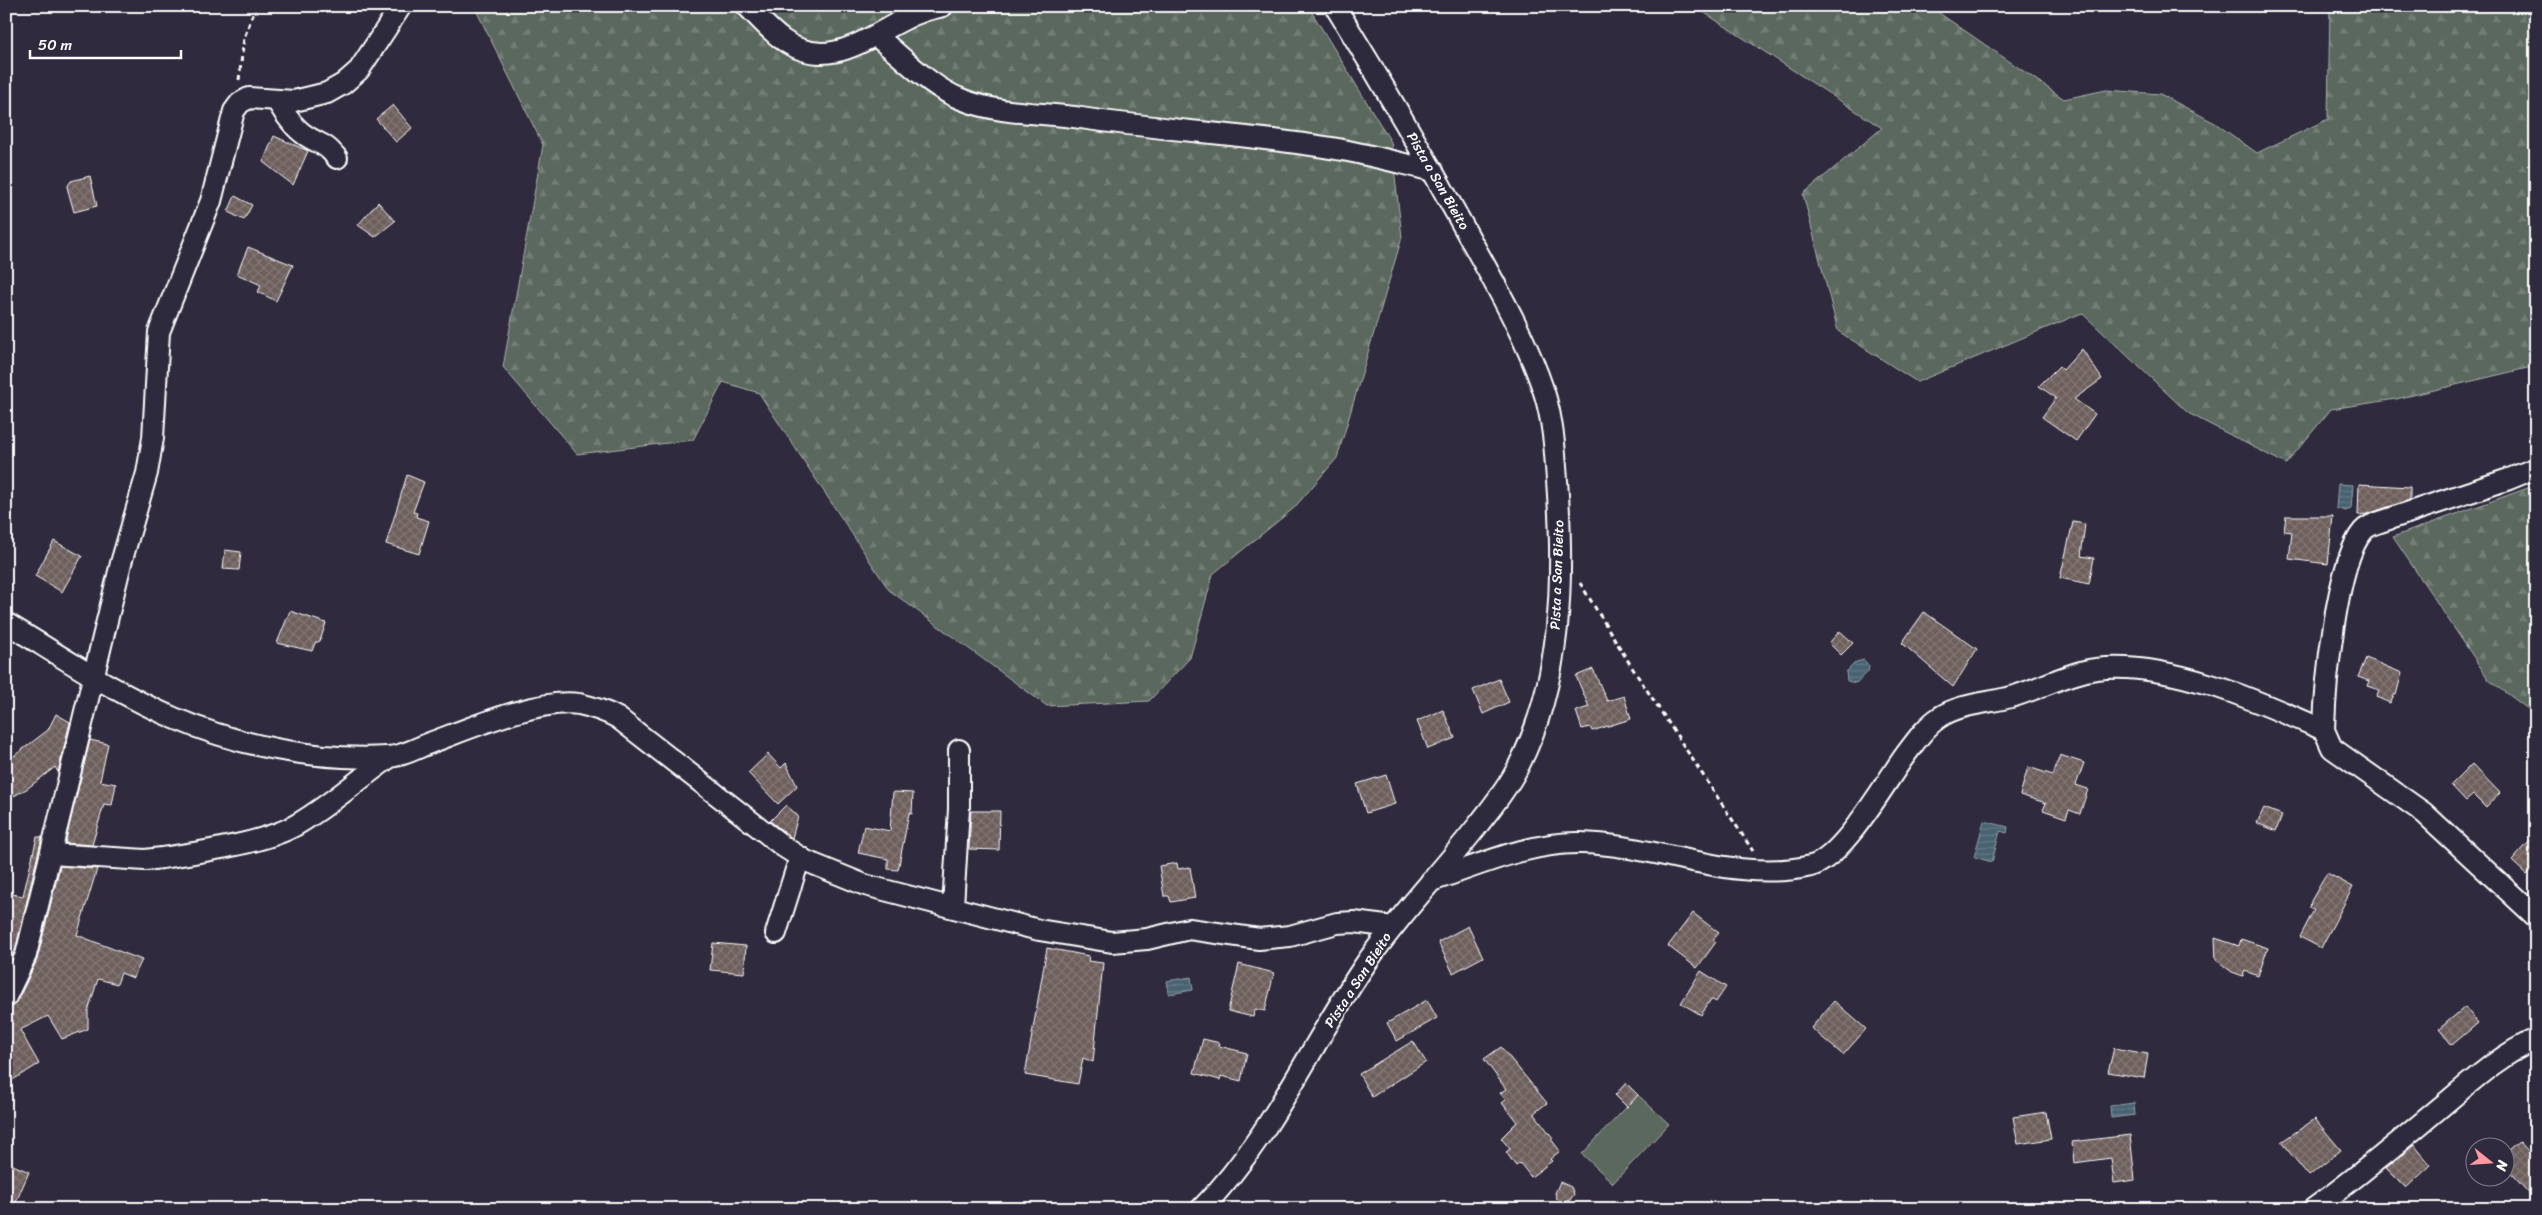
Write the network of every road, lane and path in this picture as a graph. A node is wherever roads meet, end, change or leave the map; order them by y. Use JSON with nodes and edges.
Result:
{"nodes":[{"id":1,"x":256,"y":6,"type":"edge"},
{"id":2,"x":401,"y":6,"type":"edge"},
{"id":3,"x":747,"y":6,"type":"edge"},
{"id":4,"x":944,"y":6,"type":"edge"},
{"id":5,"x":1335,"y":6,"type":"edge"},
{"id":6,"x":876,"y":36,"type":"junction"},
{"id":7,"x":278,"y":101,"type":"junction"},
{"id":8,"x":234,"y":110,"type":"junction"},
{"id":9,"x":337,"y":158,"type":"dead end"},
{"id":10,"x":1433,"y":171,"type":"junction"},
{"id":11,"x":2536,"y":468,"type":"edge"},
{"id":12,"x":1579,"y":582,"type":"dead end"},
{"id":13,"x":6,"y":623,"type":"edge"},
{"id":14,"x":94,"y":677,"type":"junction"},
{"id":15,"x":2324,"y":730,"type":"junction"},
{"id":16,"x":959,"y":750,"type":"dead end"},
{"id":17,"x":390,"y":757,"type":"junction"},
{"id":18,"x":51,"y":854,"type":"junction"},
{"id":19,"x":800,"y":857,"type":"junction"},
{"id":20,"x":1766,"y":870,"type":"junction"},
{"id":21,"x":1431,"y":881,"type":"junction"},
{"id":22,"x":953,"y":906,"type":"junction"},
{"id":23,"x":2536,"y":917,"type":"edge"},
{"id":24,"x":1393,"y":927,"type":"junction"},
{"id":25,"x":776,"y":933,"type":"dead end"},
{"id":26,"x":6,"y":997,"type":"edge"},
{"id":27,"x":2536,"y":1039,"type":"edge"},
{"id":28,"x":1202,"y":1209,"type":"edge"},
{"id":29,"x":2313,"y":1209,"type":"edge"}],
"edges":[{"from":1,"to":8,"type":"path"},
{"from":2,"to":7,"type":"street"},
{"from":3,"to":6,"type":"street"},
{"from":4,"to":6,"type":"street"},
{"from":5,"to":10,"type":"street","name":"Pista a San Bieito"},
{"from":6,"to":10,"type":"street"},
{"from":7,"to":8,"type":"street"},
{"from":7,"to":9,"type":"street"},
{"from":8,"to":14,"type":"street"},
{"from":10,"to":21,"type":"street","name":"Pista a San Bieito"},
{"from":11,"to":15,"type":"street"},
{"from":12,"to":20,"type":"path"},
{"from":13,"to":14,"type":"street"},
{"from":14,"to":17,"type":"street"},
{"from":14,"to":18,"type":"street"},
{"from":15,"to":20,"type":"street"},
{"from":15,"to":23,"type":"street"},
{"from":16,"to":22,"type":"street"},
{"from":17,"to":18,"type":"street"},
{"from":17,"to":19,"type":"street"},
{"from":18,"to":26,"type":"street"},
{"from":19,"to":22,"type":"street"},
{"from":19,"to":25,"type":"street"},
{"from":20,"to":21,"type":"street"},
{"from":21,"to":24,"type":"street","name":"Pista a San Bieito"},
{"from":22,"to":24,"type":"street"},
{"from":24,"to":28,"type":"street","name":"Pista a San Bieito"},
{"from":27,"to":29,"type":"street"}]}
